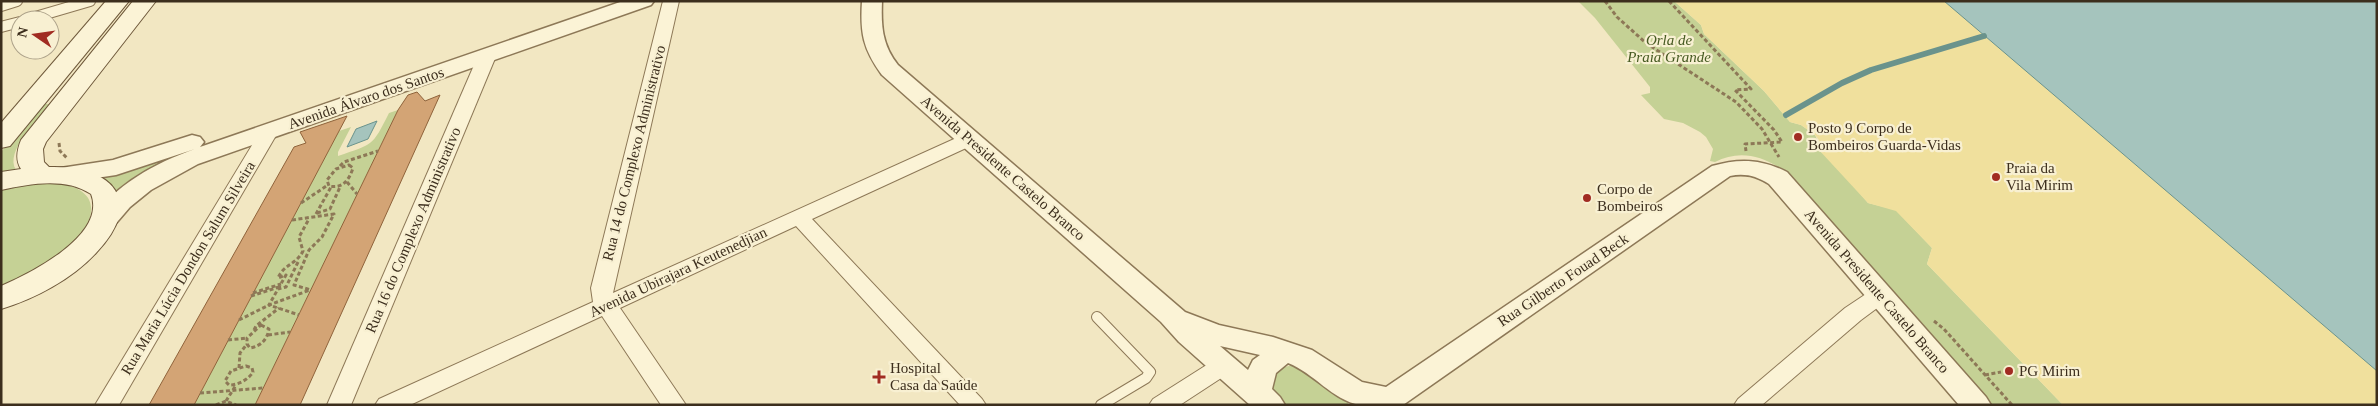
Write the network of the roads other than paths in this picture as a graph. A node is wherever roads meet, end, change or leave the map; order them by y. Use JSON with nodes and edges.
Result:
{"nodes":[{"id":1,"x":17,"y":1,"type":"edge"},
{"id":2,"x":90,"y":1,"type":"edge"},
{"id":3,"x":118,"y":1,"type":"edge"},
{"id":4,"x":145,"y":1,"type":"edge"},
{"id":5,"x":604,"y":1,"type":"edge"},
{"id":6,"x":644,"y":1,"type":"edge"},
{"id":7,"x":671,"y":1,"type":"edge"},
{"id":8,"x":872,"y":1,"type":"edge"},
{"id":9,"x":1,"y":6,"type":"edge"},
{"id":10,"x":59,"y":10,"type":"edge"},
{"id":11,"x":487,"y":56,"type":"junction"},
{"id":12,"x":5,"y":132,"type":"edge"},
{"id":13,"x":268,"y":132,"type":"junction"},
{"id":14,"x":970,"y":139,"type":"junction"},
{"id":15,"x":52,"y":175,"type":"junction"},
{"id":16,"x":1778,"y":178,"type":"joint"},
{"id":17,"x":1,"y":181,"type":"edge"},
{"id":18,"x":799,"y":217,"type":"junction"},
{"id":19,"x":103,"y":222,"type":"junction"},
{"id":20,"x":1880,"y":295,"type":"junction"},
{"id":21,"x":1,"y":298,"type":"edge"},
{"id":22,"x":606,"y":305,"type":"junction"},
{"id":23,"x":1171,"y":315,"type":"junction"},
{"id":24,"x":1097,"y":317,"type":"dead end"},
{"id":25,"x":1291,"y":356,"type":"junction"},
{"id":26,"x":1224,"y":365,"type":"junction"},
{"id":27,"x":1356,"y":398,"type":"edge"},
{"id":28,"x":1263,"y":399,"type":"edge"},
{"id":29,"x":1386,"y":402,"type":"edge"},
{"id":30,"x":107,"y":405,"type":"edge"},
{"id":31,"x":339,"y":405,"type":"edge"},
{"id":32,"x":386,"y":405,"type":"edge"},
{"id":33,"x":674,"y":405,"type":"edge"},
{"id":34,"x":974,"y":405,"type":"edge"},
{"id":35,"x":1101,"y":405,"type":"edge"},
{"id":36,"x":1161,"y":405,"type":"edge"},
{"id":37,"x":1746,"y":405,"type":"edge"},
{"id":38,"x":1976,"y":405,"type":"edge"}],
"edges":[{"from":1,"to":9,"type":"lane"},
{"from":2,"to":10,"type":"lane"},
{"from":3,"to":12,"type":"main road"},
{"from":4,"to":15,"type":"main road"},
{"from":5,"to":15,"type":"street","name":"Avenida Álvaro dos Santos"},
{"from":6,"to":11,"type":"street","name":"Avenida Álvaro dos Santos"},
{"from":7,"to":22,"type":"street","name":"Rua 14 do Complexo Administrativo"},
{"from":8,"to":14,"type":"street","name":"Avenida Presidente Castelo Branco"},
{"from":11,"to":13,"type":"street","name":"Avenida Álvaro dos Santos"},
{"from":11,"to":31,"type":"street","name":"Rua 16 do Complexo Administrativo"},
{"from":13,"to":19,"type":"street","name":"Avenida Álvaro dos Santos"},
{"from":13,"to":30,"type":"street","name":"Rua Maria Lúcia Dondon Salum Silveira"},
{"from":14,"to":18,"type":"street","name":"Avenida Ubirajara Keutenedjian"},
{"from":14,"to":23,"type":"street","name":"Avenida Presidente Castelo Branco"},
{"from":15,"to":17,"type":"main road"},
{"from":15,"to":19,"type":"main road"},
{"from":16,"to":20,"type":"street","name":"Avenida Presidente Castelo Branco"},
{"from":16,"to":29,"type":"street","name":"Rua Gilberto Fouad Beck"},
{"from":18,"to":22,"type":"street","name":"Avenida Ubirajara Keutenedjian"},
{"from":18,"to":34,"type":"street"},
{"from":19,"to":21,"type":"main road"},
{"from":20,"to":37,"type":"street"},
{"from":20,"to":38,"type":"street","name":"Avenida Presidente Castelo Branco"},
{"from":22,"to":32,"type":"street","name":"Avenida Ubirajara Keutenedjian"},
{"from":22,"to":33,"type":"street"},
{"from":23,"to":25,"type":"street","name":"Avenida Presidente Castelo Branco"},
{"from":23,"to":26,"type":"street","name":"Avenida Presidente Castelo Branco"},
{"from":24,"to":35,"type":"lane"},
{"from":25,"to":26,"type":"street"},
{"from":25,"to":27,"type":"street","name":"Avenida Presidente Castelo Branco"},
{"from":25,"to":28,"type":"street"},
{"from":26,"to":28,"type":"street","name":"Avenida Presidente Castelo Branco"},
{"from":26,"to":36,"type":"street"},
{"from":27,"to":29,"type":"street","name":"Avenida Presidente Castelo Branco"}]}
